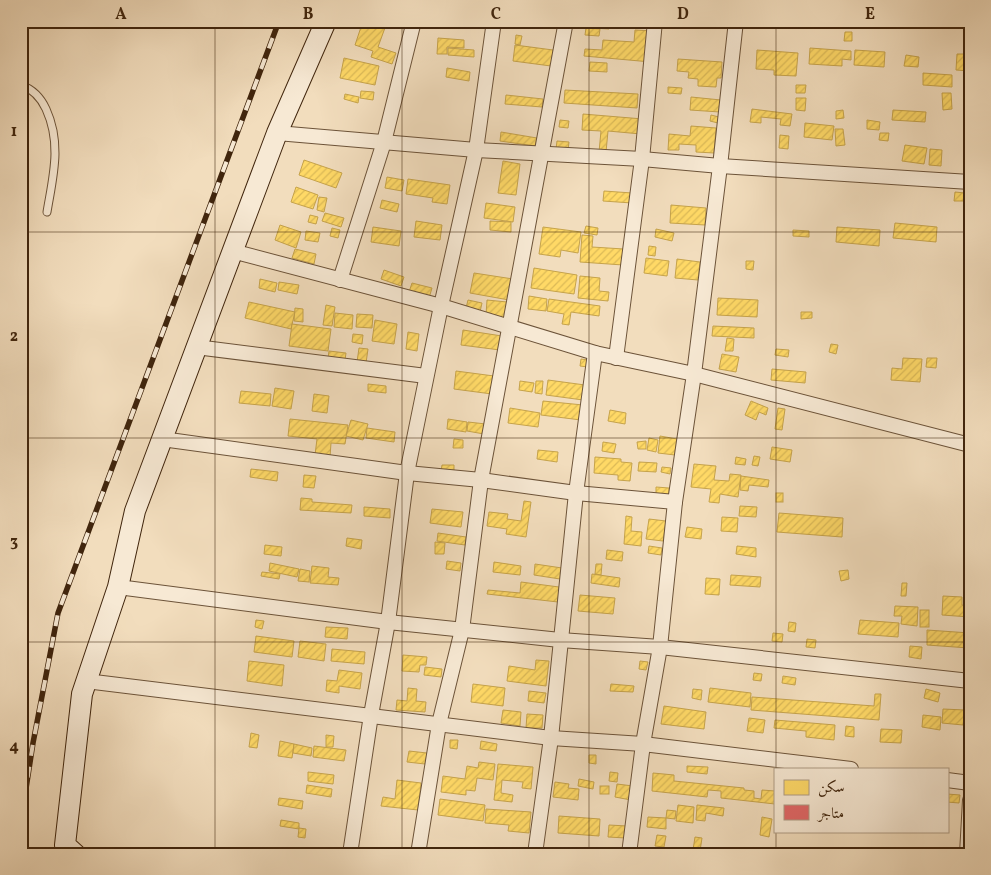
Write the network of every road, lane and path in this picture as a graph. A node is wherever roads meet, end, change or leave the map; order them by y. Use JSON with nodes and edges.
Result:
{"nodes":[{"id":1,"x":326,"y":21,"type":"edge"},
{"id":2,"x":414,"y":21,"type":"edge"},
{"id":3,"x":494,"y":21,"type":"edge"},
{"id":4,"x":566,"y":21,"type":"edge"},
{"id":5,"x":655,"y":21,"type":"edge"},
{"id":6,"x":736,"y":21,"type":"edge"},
{"id":7,"x":21,"y":85,"type":"edge"},
{"id":8,"x":276,"y":133,"type":"junction"},
{"id":9,"x":384,"y":142,"type":"junction"},
{"id":10,"x":476,"y":150,"type":"junction"},
{"id":11,"x":541,"y":154,"type":"junction"},
{"id":12,"x":642,"y":159,"type":"junction"},
{"id":13,"x":720,"y":166,"type":"junction"},
{"id":14,"x":970,"y":182,"type":"edge"},
{"id":15,"x":47,"y":212,"type":"dead end"},
{"id":16,"x":232,"y":251,"type":"junction"},
{"id":17,"x":340,"y":280,"type":"junction"},
{"id":18,"x":441,"y":306,"type":"junction"},
{"id":19,"x":510,"y":327,"type":"junction"},
{"id":20,"x":196,"y":347,"type":"junction"},
{"id":21,"x":595,"y":353,"type":"junction"},
{"id":22,"x":616,"y":358,"type":"junction"},
{"id":23,"x":694,"y":374,"type":"junction"},
{"id":24,"x":426,"y":376,"type":"junction"},
{"id":25,"x":162,"y":439,"type":"junction"},
{"id":26,"x":970,"y":445,"type":"edge"},
{"id":27,"x":406,"y":473,"type":"junction"},
{"id":28,"x":482,"y":480,"type":"junction"},
{"id":29,"x":576,"y":493,"type":"junction"},
{"id":30,"x":675,"y":502,"type":"junction"},
{"id":31,"x":118,"y":587,"type":"junction"},
{"id":32,"x":388,"y":622,"type":"junction"},
{"id":33,"x":462,"y":630,"type":"junction"},
{"id":34,"x":560,"y":640,"type":"junction"},
{"id":35,"x":660,"y":647,"type":"junction"},
{"id":36,"x":86,"y":681,"type":"junction"},
{"id":37,"x":970,"y":681,"type":"edge"},
{"id":38,"x":370,"y":715,"type":"junction"},
{"id":39,"x":439,"y":724,"type":"junction"},
{"id":40,"x":551,"y":738,"type":"junction"},
{"id":41,"x":643,"y":744,"type":"junction"},
{"id":42,"x":843,"y":768,"type":"edge"},
{"id":43,"x":948,"y":780,"type":"edge"},
{"id":44,"x":970,"y":783,"type":"edge"},
{"id":45,"x":970,"y":800,"type":"edge"},
{"id":46,"x":75,"y":854,"type":"edge"},
{"id":47,"x":350,"y":854,"type":"edge"},
{"id":48,"x":418,"y":854,"type":"edge"},
{"id":49,"x":535,"y":854,"type":"edge"},
{"id":50,"x":629,"y":854,"type":"edge"},
{"id":51,"x":967,"y":854,"type":"edge"}],
"edges":[{"from":1,"to":8,"type":"street"},
{"from":2,"to":9,"type":"street"},
{"from":3,"to":10,"type":"street"},
{"from":4,"to":11,"type":"street"},
{"from":5,"to":12,"type":"street"},
{"from":6,"to":13,"type":"street"},
{"from":7,"to":15,"type":"lane"},
{"from":8,"to":9,"type":"street"},
{"from":8,"to":16,"type":"street"},
{"from":9,"to":10,"type":"street"},
{"from":9,"to":17,"type":"street"},
{"from":10,"to":11,"type":"street"},
{"from":10,"to":18,"type":"street"},
{"from":11,"to":12,"type":"street"},
{"from":11,"to":19,"type":"street"},
{"from":12,"to":13,"type":"street"},
{"from":12,"to":22,"type":"street"},
{"from":13,"to":14,"type":"street"},
{"from":13,"to":23,"type":"street"},
{"from":16,"to":17,"type":"street"},
{"from":16,"to":20,"type":"street"},
{"from":17,"to":18,"type":"street"},
{"from":18,"to":19,"type":"street"},
{"from":18,"to":24,"type":"street"},
{"from":19,"to":21,"type":"street"},
{"from":19,"to":28,"type":"street"},
{"from":20,"to":24,"type":"street"},
{"from":20,"to":25,"type":"street"},
{"from":21,"to":22,"type":"street"},
{"from":21,"to":29,"type":"street"},
{"from":22,"to":23,"type":"street"},
{"from":23,"to":26,"type":"street"},
{"from":23,"to":30,"type":"street"},
{"from":24,"to":27,"type":"street"},
{"from":25,"to":27,"type":"street"},
{"from":25,"to":31,"type":"street"},
{"from":27,"to":28,"type":"street"},
{"from":27,"to":32,"type":"street"},
{"from":28,"to":29,"type":"street"},
{"from":28,"to":33,"type":"street"},
{"from":29,"to":30,"type":"street"},
{"from":29,"to":34,"type":"street"},
{"from":30,"to":35,"type":"street"},
{"from":31,"to":32,"type":"street"},
{"from":31,"to":36,"type":"street"},
{"from":32,"to":33,"type":"street"},
{"from":32,"to":38,"type":"street"},
{"from":33,"to":34,"type":"street"},
{"from":33,"to":39,"type":"street"},
{"from":34,"to":35,"type":"street"},
{"from":34,"to":40,"type":"street"},
{"from":35,"to":37,"type":"street"},
{"from":35,"to":41,"type":"street"},
{"from":36,"to":38,"type":"street"},
{"from":36,"to":46,"type":"street"},
{"from":38,"to":39,"type":"street"},
{"from":38,"to":47,"type":"street"},
{"from":39,"to":40,"type":"street"},
{"from":39,"to":48,"type":"street"},
{"from":40,"to":41,"type":"street"},
{"from":40,"to":49,"type":"street"},
{"from":41,"to":42,"type":"street"},
{"from":41,"to":50,"type":"street"},
{"from":43,"to":44,"type":"street"},
{"from":45,"to":51,"type":"street"}]}
